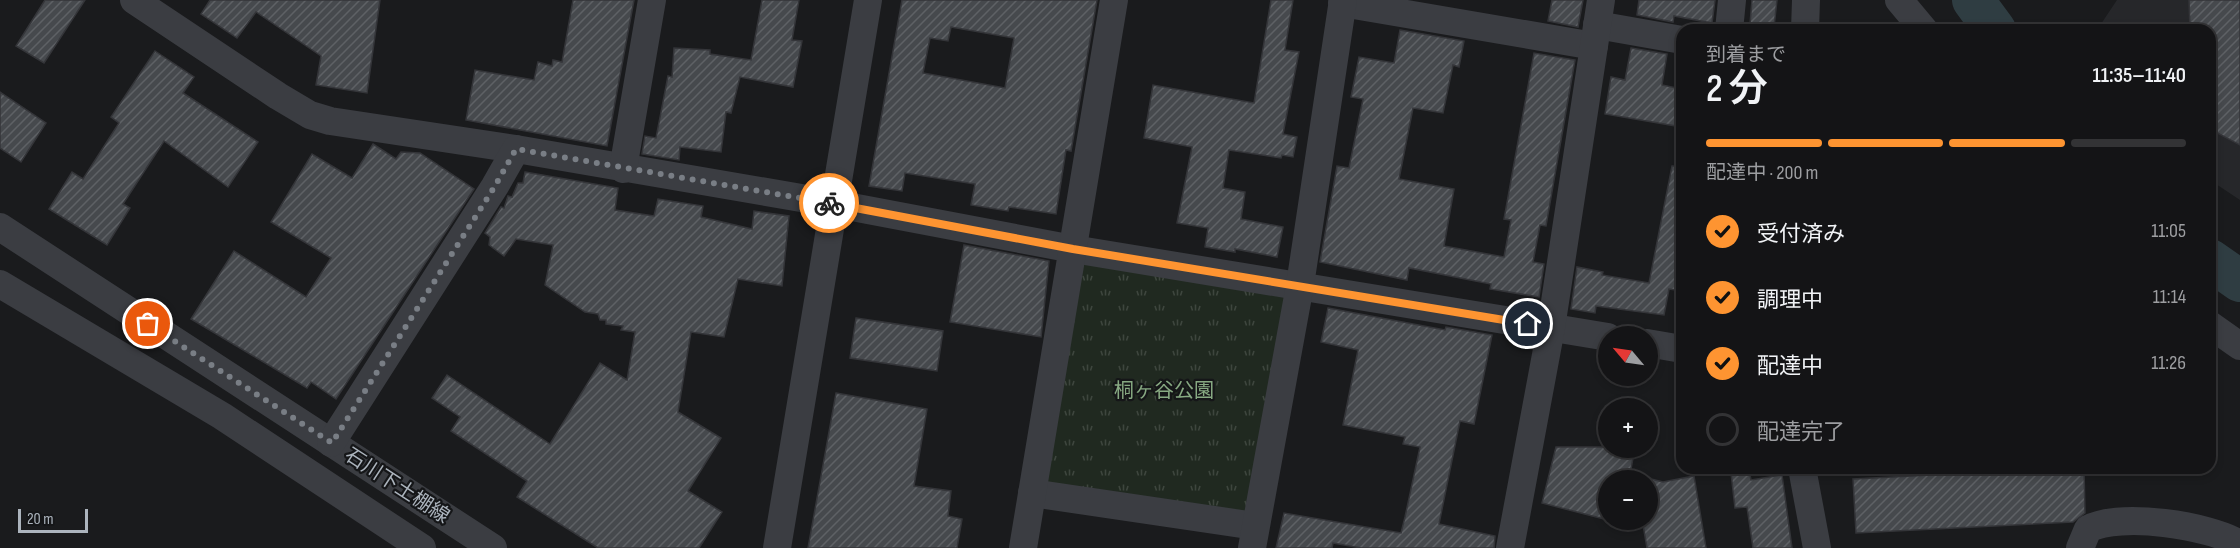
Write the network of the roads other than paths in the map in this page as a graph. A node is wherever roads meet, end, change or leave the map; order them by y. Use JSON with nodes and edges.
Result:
{"nodes":[{"id":1,"x":134,"y":0,"type":"edge"},
{"id":2,"x":652,"y":0,"type":"edge"},
{"id":3,"x":868,"y":0,"type":"edge"},
{"id":4,"x":1114,"y":0,"type":"edge"},
{"id":5,"x":1732,"y":0,"type":"edge"},
{"id":6,"x":1806,"y":0,"type":"edge"},
{"id":7,"x":1899,"y":0,"type":"edge"},
{"id":8,"x":1342,"y":2,"type":"edge"},
{"id":9,"x":172,"y":10,"type":"edge"},
{"id":10,"x":1597,"y":24,"type":"edge"},
{"id":11,"x":1730,"y":24,"type":"edge"},
{"id":12,"x":1805,"y":24,"type":"edge"},
{"id":13,"x":1919,"y":24,"type":"edge"},
{"id":14,"x":1676,"y":39,"type":"edge"},
{"id":15,"x":516,"y":149,"type":"junction"},
{"id":16,"x":623,"y":169,"type":"junction"},
{"id":17,"x":836,"y":204,"type":"junction"},
{"id":18,"x":0,"y":227,"type":"edge"},
{"id":19,"x":1073,"y":249,"type":"junction"},
{"id":20,"x":0,"y":284,"type":"edge"},
{"id":21,"x":1299,"y":285,"type":"junction"},
{"id":22,"x":1551,"y":328,"type":"junction"},
{"id":23,"x":2216,"y":329,"type":"edge"},
{"id":24,"x":1598,"y":335,"type":"edge"},
{"id":25,"x":1658,"y":345,"type":"edge"},
{"id":26,"x":2240,"y":346,"type":"edge"},
{"id":27,"x":1676,"y":348,"type":"edge"},
{"id":28,"x":332,"y":443,"type":"junction"},
{"id":29,"x":1803,"y":474,"type":"edge"},
{"id":30,"x":1032,"y":493,"type":"junction"},
{"id":31,"x":1254,"y":537,"type":"edge"},
{"id":32,"x":2240,"y":544,"type":"edge"},
{"id":33,"x":422,"y":548,"type":"edge"},
{"id":34,"x":493,"y":548,"type":"edge"},
{"id":35,"x":777,"y":548,"type":"edge"},
{"id":36,"x":1023,"y":548,"type":"edge"},
{"id":37,"x":1510,"y":548,"type":"edge"},
{"id":38,"x":1817,"y":548,"type":"edge"},
{"id":39,"x":2080,"y":548,"type":"edge"}],
"edges":[{"from":1,"to":9,"type":"street"},
{"from":2,"to":16,"type":"street"},
{"from":3,"to":17,"type":"street"},
{"from":4,"to":19,"type":"street"},
{"from":5,"to":11,"type":"street"},
{"from":6,"to":12,"type":"street"},
{"from":7,"to":13,"type":"street"},
{"from":8,"to":10,"type":"street"},
{"from":8,"to":21,"type":"street"},
{"from":9,"to":15,"type":"street"},
{"from":10,"to":14,"type":"street"},
{"from":10,"to":22,"type":"street"},
{"from":15,"to":16,"type":"street"},
{"from":15,"to":28,"type":"street"},
{"from":16,"to":17,"type":"street"},
{"from":17,"to":19,"type":"street"},
{"from":17,"to":35,"type":"street"},
{"from":18,"to":28,"type":"street","name":"石川下土棚線"},
{"from":19,"to":21,"type":"street"},
{"from":19,"to":30,"type":"street"},
{"from":20,"to":33,"type":"street","name":"石川下土棚線"},
{"from":21,"to":22,"type":"street"},
{"from":21,"to":31,"type":"street"},
{"from":22,"to":24,"type":"street"},
{"from":22,"to":37,"type":"street"},
{"from":23,"to":26,"type":"street"},
{"from":25,"to":27,"type":"street"},
{"from":28,"to":34,"type":"street","name":"石川下土棚線"},
{"from":29,"to":38,"type":"street"},
{"from":30,"to":31,"type":"street"},
{"from":30,"to":36,"type":"street"},
{"from":32,"to":39,"type":"street"}]}
